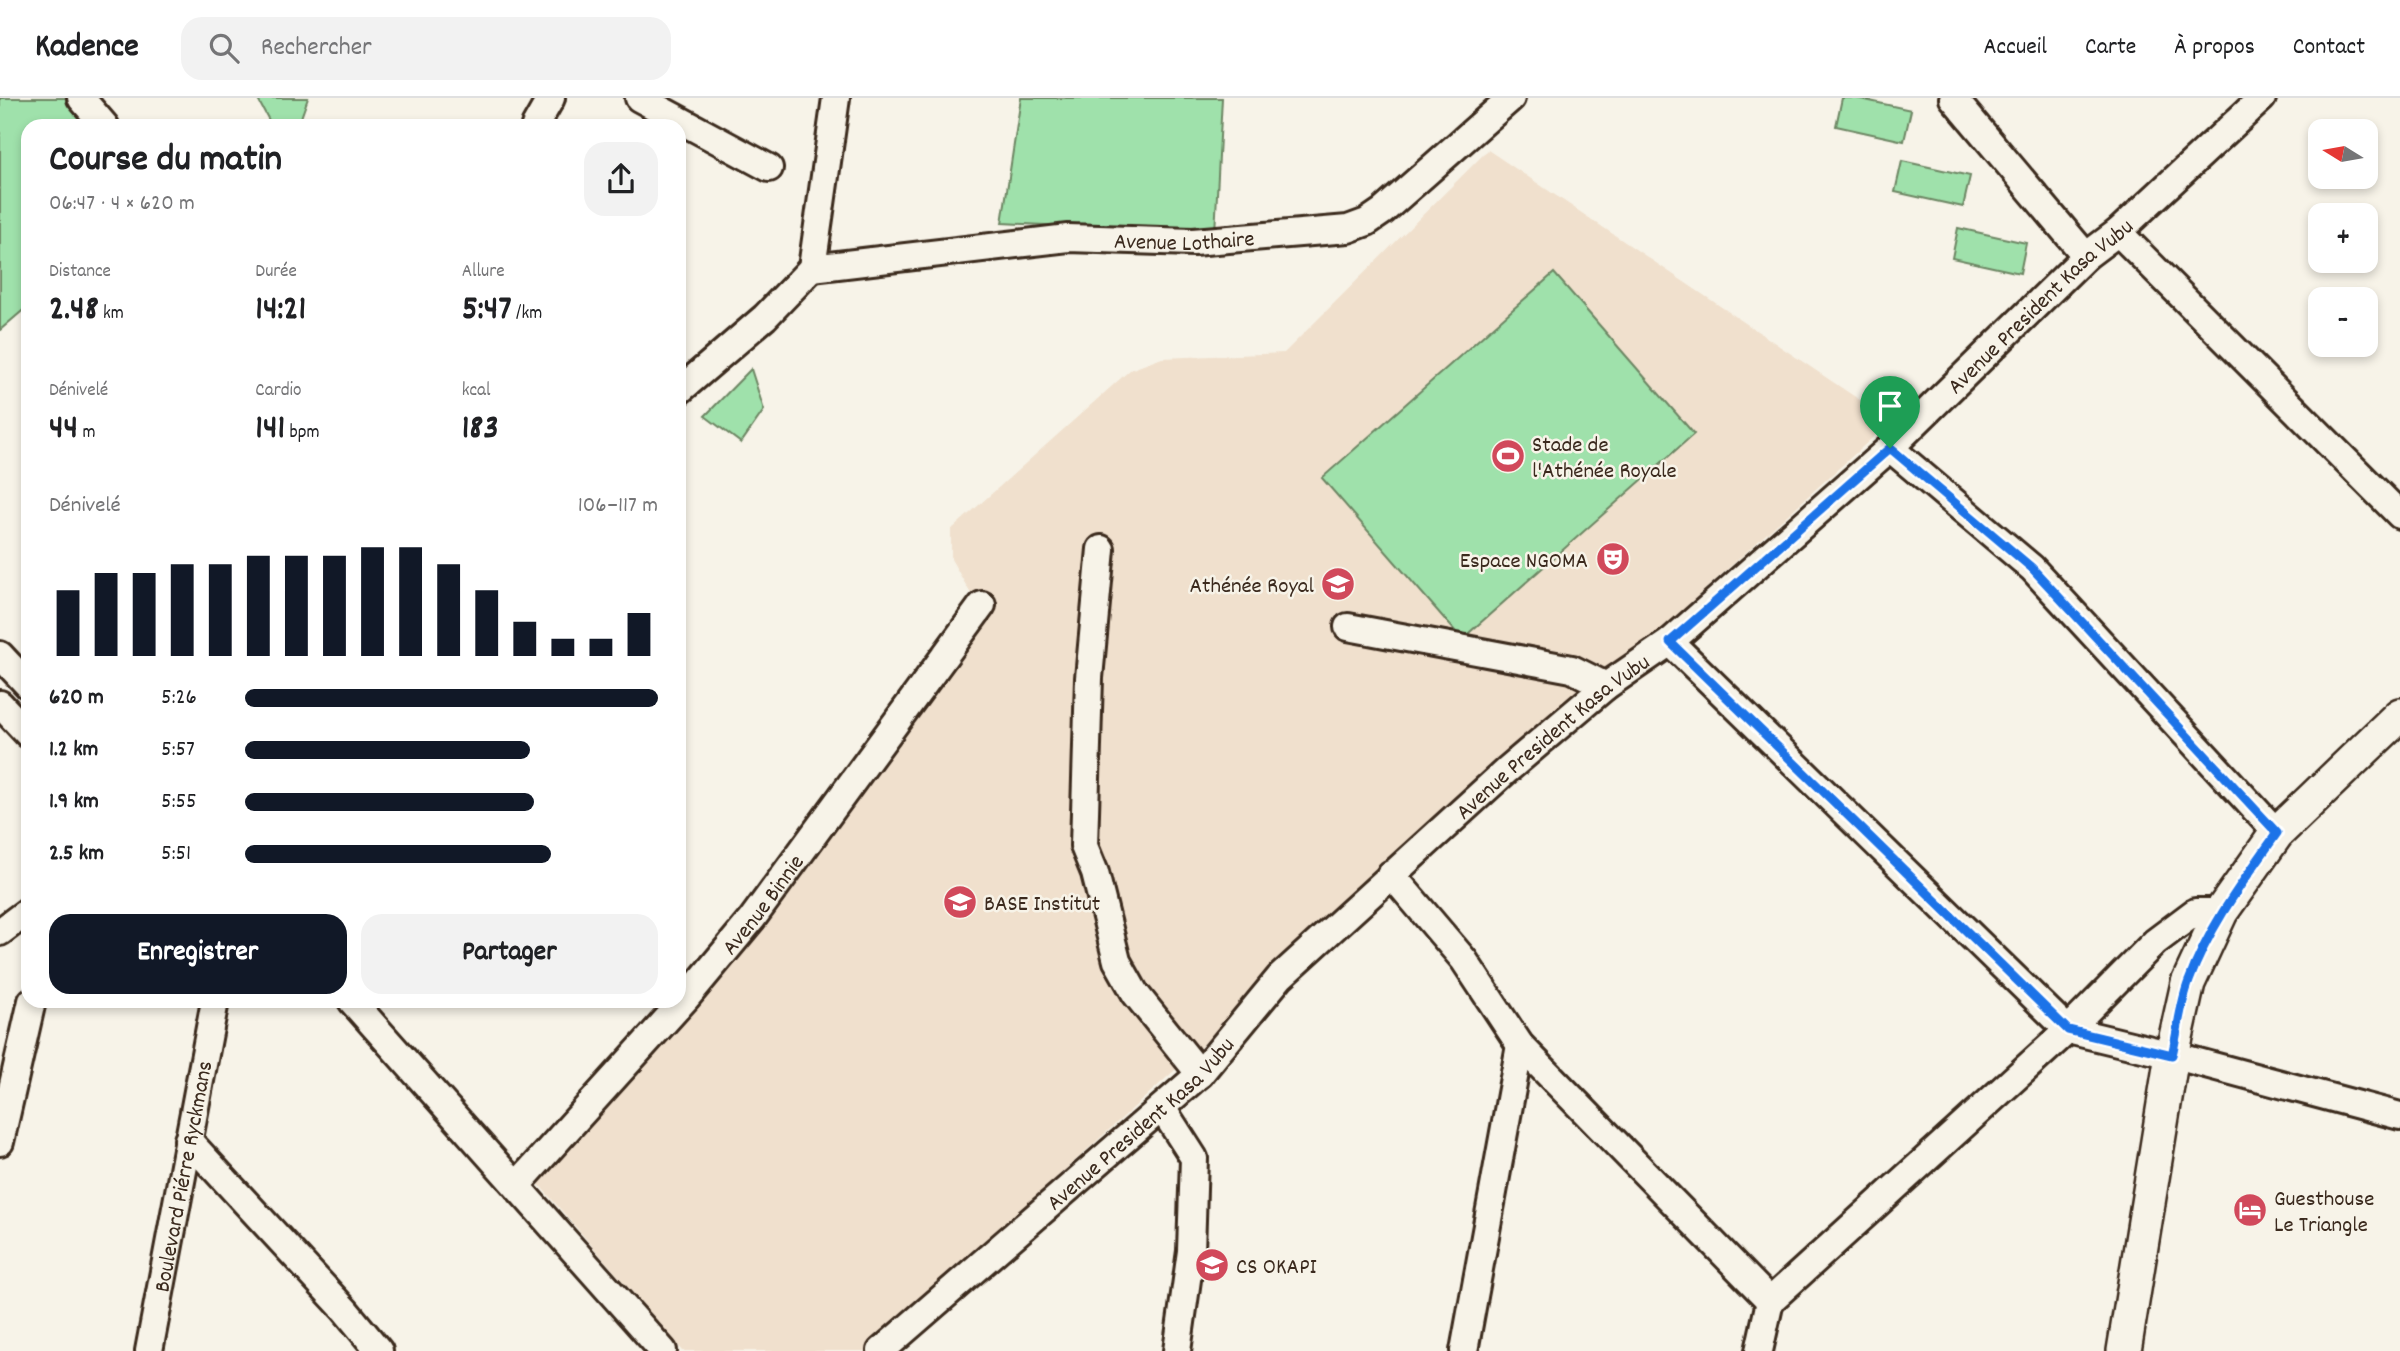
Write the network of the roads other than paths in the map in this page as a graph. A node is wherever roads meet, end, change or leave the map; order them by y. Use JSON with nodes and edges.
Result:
{"nodes":[{"id":1,"x":81,"y":98,"type":"edge"},
{"id":2,"x":551,"y":98,"type":"edge"},
{"id":3,"x":639,"y":98,"type":"edge"},
{"id":4,"x":836,"y":98,"type":"edge"},
{"id":5,"x":1511,"y":98,"type":"edge"},
{"id":6,"x":1953,"y":98,"type":"edge"},
{"id":7,"x":2262,"y":98,"type":"edge"},
{"id":8,"x":99,"y":119,"type":"edge"},
{"id":9,"x":539,"y":119,"type":"edge"},
{"id":10,"x":678,"y":119,"type":"edge"},
{"id":11,"x":686,"y":123,"type":"edge"},
{"id":12,"x":769,"y":168,"type":"dead end"},
{"id":13,"x":2118,"y":232,"type":"junction"},
{"id":14,"x":2086,"y":256,"type":"junction"},
{"id":15,"x":812,"y":268,"type":"junction"},
{"id":16,"x":686,"y":385,"type":"edge"},
{"id":17,"x":1890,"y":448,"type":"junction"},
{"id":18,"x":2400,"y":515,"type":"edge"},
{"id":19,"x":1101,"y":549,"type":"dead end"},
{"id":20,"x":982,"y":605,"type":"dead end"},
{"id":21,"x":1348,"y":627,"type":"dead end"},
{"id":22,"x":1670,"y":642,"type":"junction"},
{"id":23,"x":0,"y":655,"type":"edge"},
{"id":24,"x":21,"y":678,"type":"edge"},
{"id":25,"x":1606,"y":686,"type":"junction"},
{"id":26,"x":0,"y":704,"type":"edge"},
{"id":27,"x":2400,"y":715,"type":"edge"},
{"id":28,"x":21,"y":726,"type":"edge"},
{"id":29,"x":2277,"y":833,"type":"junction"},
{"id":30,"x":1391,"y":874,"type":"junction"},
{"id":31,"x":2221,"y":912,"type":"junction"},
{"id":32,"x":21,"y":916,"type":"edge"},
{"id":33,"x":0,"y":932,"type":"edge"},
{"id":34,"x":686,"y":998,"type":"edge"},
{"id":35,"x":30,"y":1008,"type":"edge"},
{"id":36,"x":214,"y":1008,"type":"edge"},
{"id":37,"x":358,"y":1008,"type":"edge"},
{"id":38,"x":677,"y":1008,"type":"edge"},
{"id":39,"x":2068,"y":1030,"type":"junction"},
{"id":40,"x":1520,"y":1045,"type":"junction"},
{"id":41,"x":2172,"y":1055,"type":"junction"},
{"id":42,"x":1200,"y":1074,"type":"junction"},
{"id":43,"x":1162,"y":1108,"type":"junction"},
{"id":44,"x":2400,"y":1116,"type":"edge"},
{"id":45,"x":188,"y":1140,"type":"junction"},
{"id":46,"x":0,"y":1142,"type":"edge"},
{"id":47,"x":517,"y":1185,"type":"junction"},
{"id":48,"x":1770,"y":1301,"type":"junction"},
{"id":49,"x":149,"y":1351,"type":"edge"},
{"id":50,"x":379,"y":1351,"type":"edge"},
{"id":51,"x":663,"y":1351,"type":"edge"},
{"id":52,"x":881,"y":1351,"type":"edge"},
{"id":53,"x":1177,"y":1351,"type":"edge"},
{"id":54,"x":1464,"y":1351,"type":"edge"},
{"id":55,"x":1759,"y":1351,"type":"edge"},
{"id":56,"x":2124,"y":1351,"type":"edge"}],
"edges":[{"from":1,"to":8,"type":"street"},
{"from":2,"to":9,"type":"street"},
{"from":3,"to":10,"type":"street"},
{"from":4,"to":15,"type":"street"},
{"from":5,"to":15,"type":"street","name":"Avenue Lothaire"},
{"from":6,"to":14,"type":"street"},
{"from":7,"to":13,"type":"street","name":"Avenue President Kasa Vubu"},
{"from":11,"to":12,"type":"street"},
{"from":13,"to":14,"type":"street","name":"Avenue President Kasa Vubu"},
{"from":13,"to":18,"type":"street"},
{"from":14,"to":17,"type":"street","name":"Avenue President Kasa Vubu"},
{"from":15,"to":16,"type":"street"},
{"from":17,"to":22,"type":"street","name":"Avenue President Kasa Vubu"},
{"from":17,"to":29,"type":"street"},
{"from":19,"to":42,"type":"street"},
{"from":20,"to":34,"type":"street","name":"Avenue Binnie"},
{"from":21,"to":25,"type":"street"},
{"from":22,"to":25,"type":"street","name":"Avenue President Kasa Vubu"},
{"from":22,"to":39,"type":"street"},
{"from":23,"to":24,"type":"street"},
{"from":25,"to":30,"type":"street","name":"Avenue President Kasa Vubu"},
{"from":26,"to":28,"type":"street"},
{"from":27,"to":29,"type":"main road"},
{"from":29,"to":31,"type":"main road"},
{"from":30,"to":40,"type":"street"},
{"from":30,"to":42,"type":"street","name":"Avenue President Kasa Vubu"},
{"from":31,"to":39,"type":"street"},
{"from":31,"to":41,"type":"main road"},
{"from":32,"to":33,"type":"street"},
{"from":35,"to":46,"type":"street"},
{"from":36,"to":45,"type":"street","name":"Boulevard Piérre Ryckmans"},
{"from":37,"to":47,"type":"street"},
{"from":38,"to":47,"type":"street","name":"Avenue Binnie"},
{"from":39,"to":41,"type":"street"},
{"from":39,"to":48,"type":"street"},
{"from":40,"to":48,"type":"street"},
{"from":40,"to":54,"type":"street"},
{"from":41,"to":44,"type":"street"},
{"from":41,"to":56,"type":"main road"},
{"from":42,"to":43,"type":"street","name":"Avenue President Kasa Vubu"},
{"from":43,"to":52,"type":"street","name":"Avenue President Kasa Vubu"},
{"from":43,"to":53,"type":"street"},
{"from":45,"to":49,"type":"street","name":"Boulevard Piérre Ryckmans"},
{"from":45,"to":50,"type":"street"},
{"from":47,"to":51,"type":"street"},
{"from":48,"to":55,"type":"street"}]}
